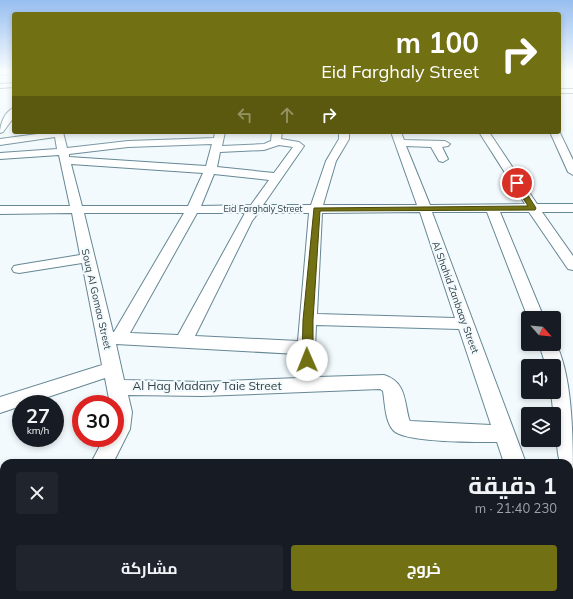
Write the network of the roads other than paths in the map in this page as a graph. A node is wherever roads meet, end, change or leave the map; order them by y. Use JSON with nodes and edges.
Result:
{"nodes":[{"id":1,"x":12,"y":113,"type":"edge"},
{"id":2,"x":0,"y":116,"type":"edge"},
{"id":3,"x":0,"y":130,"type":"edge"},
{"id":4,"x":52,"y":134,"type":"edge"},
{"id":5,"x":58,"y":134,"type":"edge"},
{"id":6,"x":344,"y":134,"type":"edge"},
{"id":7,"x":485,"y":134,"type":"edge"},
{"id":8,"x":556,"y":134,"type":"edge"},
{"id":9,"x":277,"y":137,"type":"edge"},
{"id":10,"x":397,"y":138,"type":"edge"},
{"id":11,"x":219,"y":141,"type":"edge"},
{"id":12,"x":0,"y":142,"type":"edge"},
{"id":13,"x":568,"y":151,"type":"edge"},
{"id":14,"x":0,"y":156,"type":"edge"},
{"id":15,"x":63,"y":156,"type":"junction"},
{"id":16,"x":443,"y":159,"type":"dead end"},
{"id":17,"x":161,"y":167,"type":"junction"},
{"id":18,"x":210,"y":170,"type":"junction"},
{"id":19,"x":573,"y":172,"type":"edge"},
{"id":20,"x":276,"y":177,"type":"junction"},
{"id":21,"x":151,"y":178,"type":"dead end"},
{"id":22,"x":492,"y":208,"type":"junction"},
{"id":23,"x":533,"y":208,"type":"junction"},
{"id":24,"x":559,"y":208,"type":"junction"},
{"id":25,"x":573,"y":208,"type":"edge"},
{"id":26,"x":77,"y":209,"type":"junction"},
{"id":27,"x":194,"y":209,"type":"junction"},
{"id":28,"x":254,"y":209,"type":"junction"},
{"id":29,"x":316,"y":209,"type":"junction"},
{"id":30,"x":425,"y":209,"type":"junction"},
{"id":31,"x":0,"y":210,"type":"edge"},
{"id":32,"x":573,"y":221,"type":"edge"},
{"id":33,"x":88,"y":258,"type":"junction"},
{"id":34,"x":573,"y":266,"type":"edge"},
{"id":35,"x":19,"y":269,"type":"dead end"},
{"id":36,"x":533,"y":311,"type":"edge"},
{"id":37,"x":308,"y":320,"type":"junction"},
{"id":38,"x":465,"y":324,"type":"junction"},
{"id":39,"x":112,"y":338,"type":"junction"},
{"id":40,"x":184,"y":342,"type":"junction"},
{"id":41,"x":306,"y":348,"type":"junction"},
{"id":42,"x":551,"y":351,"type":"edge"},
{"id":43,"x":115,"y":377,"type":"junction"},
{"id":44,"x":309,"y":384,"type":"junction"},
{"id":45,"x":0,"y":405,"type":"edge"},
{"id":46,"x":504,"y":434,"type":"junction"},
{"id":47,"x":104,"y":459,"type":"edge"},
{"id":48,"x":513,"y":459,"type":"edge"},
{"id":49,"x":571,"y":459,"type":"edge"}],
"edges":[{"from":1,"to":2,"type":"street"},
{"from":1,"to":3,"type":"street"},
{"from":4,"to":12,"type":"street"},
{"from":5,"to":15,"type":"street","name":"Souq Al Gomaa Street"},
{"from":6,"to":29,"type":"street"},
{"from":7,"to":23,"type":"street"},
{"from":8,"to":13,"type":"street"},
{"from":9,"to":11,"type":"street"},
{"from":9,"to":20,"type":"street"},
{"from":10,"to":16,"type":"street"},
{"from":10,"to":30,"type":"street","name":"Al Shahid Zanbaay Street"},
{"from":11,"to":15,"type":"street"},
{"from":11,"to":18,"type":"street"},
{"from":13,"to":19,"type":"street"},
{"from":14,"to":15,"type":"street"},
{"from":15,"to":17,"type":"street"},
{"from":15,"to":26,"type":"street","name":"Souq Al Gomaa Street"},
{"from":17,"to":18,"type":"street"},
{"from":17,"to":21,"type":"street"},
{"from":18,"to":20,"type":"street"},
{"from":18,"to":27,"type":"street"},
{"from":20,"to":28,"type":"street"},
{"from":22,"to":23,"type":"street","name":"Eid Farghaly Street"},
{"from":22,"to":30,"type":"street","name":"Eid Farghaly Street"},
{"from":22,"to":36,"type":"street"},
{"from":23,"to":24,"type":"street","name":"Eid Farghaly Street"},
{"from":23,"to":34,"type":"street"},
{"from":24,"to":25,"type":"street","name":"Eid Farghaly Street"},
{"from":24,"to":32,"type":"street"},
{"from":26,"to":27,"type":"street","name":"Eid Farghaly Street"},
{"from":26,"to":31,"type":"street","name":"Eid Farghaly Street"},
{"from":26,"to":33,"type":"street","name":"Souq Al Gomaa Street"},
{"from":27,"to":28,"type":"street","name":"Eid Farghaly Street"},
{"from":27,"to":39,"type":"street"},
{"from":28,"to":29,"type":"street","name":"Eid Farghaly Street"},
{"from":28,"to":40,"type":"street"},
{"from":29,"to":30,"type":"street","name":"Eid Farghaly Street"},
{"from":29,"to":37,"type":"street"},
{"from":30,"to":38,"type":"street","name":"Al Shahid Zanbaay Street"},
{"from":33,"to":35,"type":"street"},
{"from":33,"to":39,"type":"street","name":"Souq Al Gomaa Street"},
{"from":37,"to":38,"type":"street"},
{"from":37,"to":41,"type":"street"},
{"from":38,"to":46,"type":"street","name":"Al Shahid Zanbaay Street"},
{"from":39,"to":40,"type":"street"},
{"from":39,"to":43,"type":"street","name":"Souq Al Gomaa Street"},
{"from":40,"to":41,"type":"street"},
{"from":41,"to":44,"type":"street"},
{"from":42,"to":49,"type":"street"},
{"from":43,"to":44,"type":"street","name":"Al Hag Madany Taie Street"},
{"from":43,"to":45,"type":"street","name":"Al Hag Madany Taie Street"},
{"from":43,"to":47,"type":"street","name":"Souq Al Gomaa Street"},
{"from":44,"to":46,"type":"street","name":"Al Hag Madany Taie Street"},
{"from":46,"to":48,"type":"street","name":"Al Shahid Zanbaay Street"}]}
